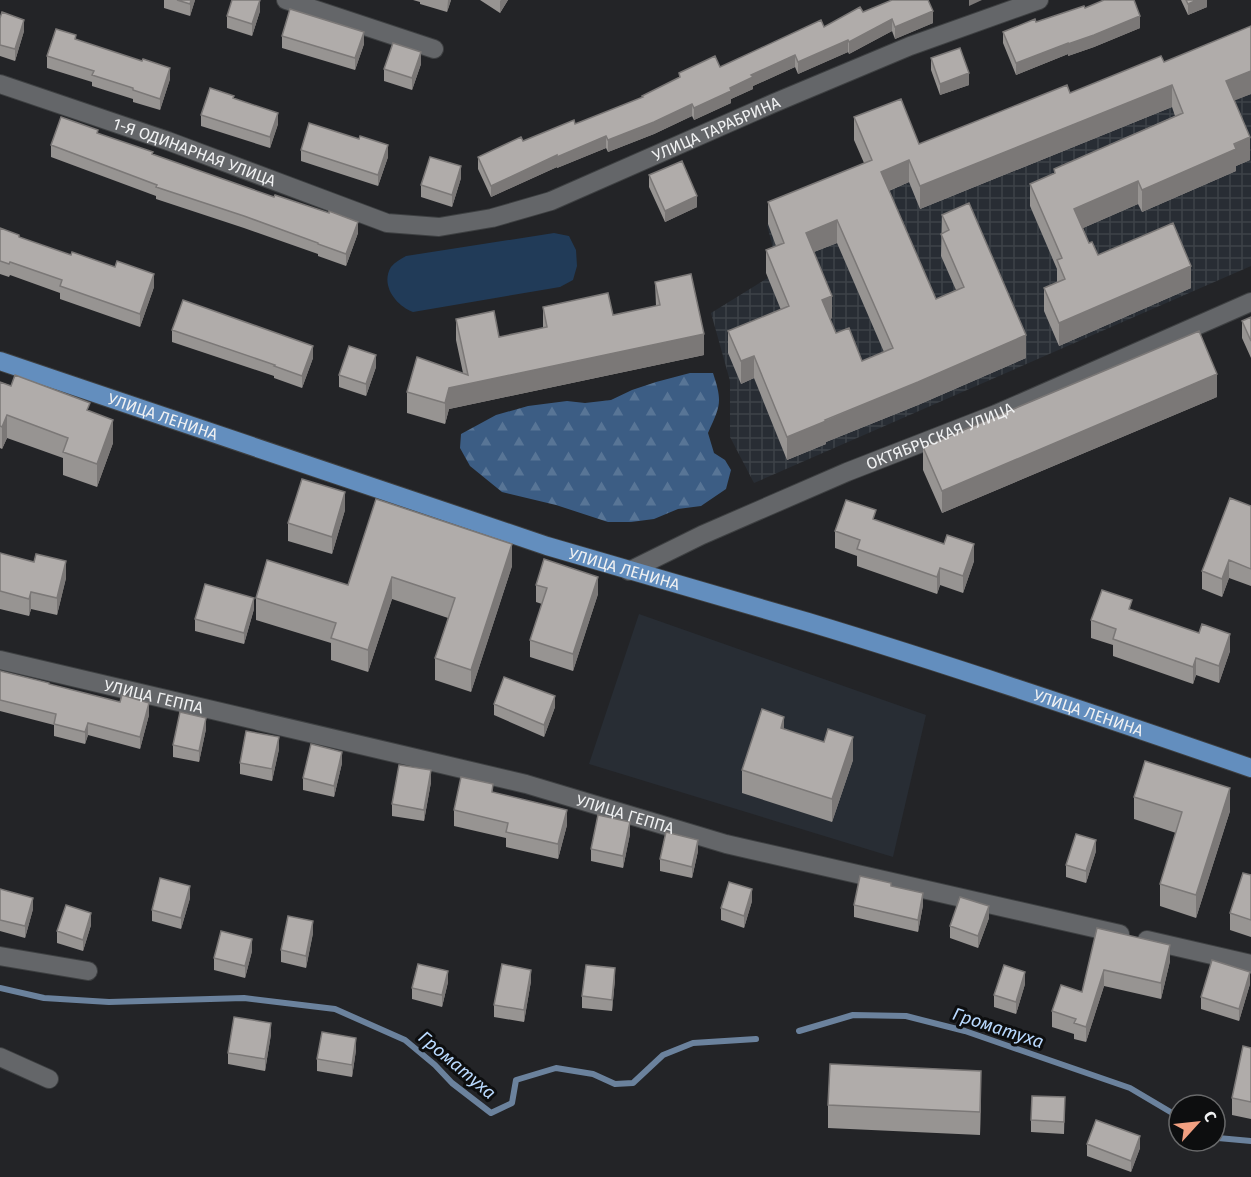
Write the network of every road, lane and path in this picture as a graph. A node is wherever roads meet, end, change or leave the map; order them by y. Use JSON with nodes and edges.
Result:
{"nodes":[{"id":1,"x":286,"y":0,"type":"edge"},
{"id":2,"x":1039,"y":0,"type":"edge"},
{"id":3,"x":434,"y":49,"type":"dead end"},
{"id":4,"x":0,"y":84,"type":"edge"},
{"id":5,"x":387,"y":223,"type":"joint"},
{"id":6,"x":1251,"y":302,"type":"edge"},
{"id":7,"x":0,"y":361,"type":"edge"},
{"id":8,"x":629,"y":571,"type":"junction"},
{"id":9,"x":0,"y":660,"type":"edge"},
{"id":10,"x":1251,"y":768,"type":"edge"},
{"id":11,"x":0,"y":956,"type":"edge"},
{"id":12,"x":1251,"y":964,"type":"edge"},
{"id":13,"x":88,"y":971,"type":"dead end"},
{"id":14,"x":0,"y":1057,"type":"edge"},
{"id":15,"x":49,"y":1079,"type":"dead end"}],
"edges":[{"from":1,"to":3,"type":"street"},
{"from":2,"to":5,"type":"street","name":"УЛИЦА ТАРАБРИНА"},
{"from":4,"to":5,"type":"street","name":"1-Я ОДИНАРНАЯ УЛИЦА"},
{"from":6,"to":8,"type":"street","name":"ОКТЯБРЬСКАЯ УЛИЦА"},
{"from":7,"to":8,"type":"main road","name":"УЛИЦА ЛЕНИНА"},
{"from":8,"to":10,"type":"main road","name":"УЛИЦА ЛЕНИНА"},
{"from":9,"to":12,"type":"street","name":"УЛИЦА ГЕППА"},
{"from":11,"to":13,"type":"street"},
{"from":14,"to":15,"type":"street"}]}
